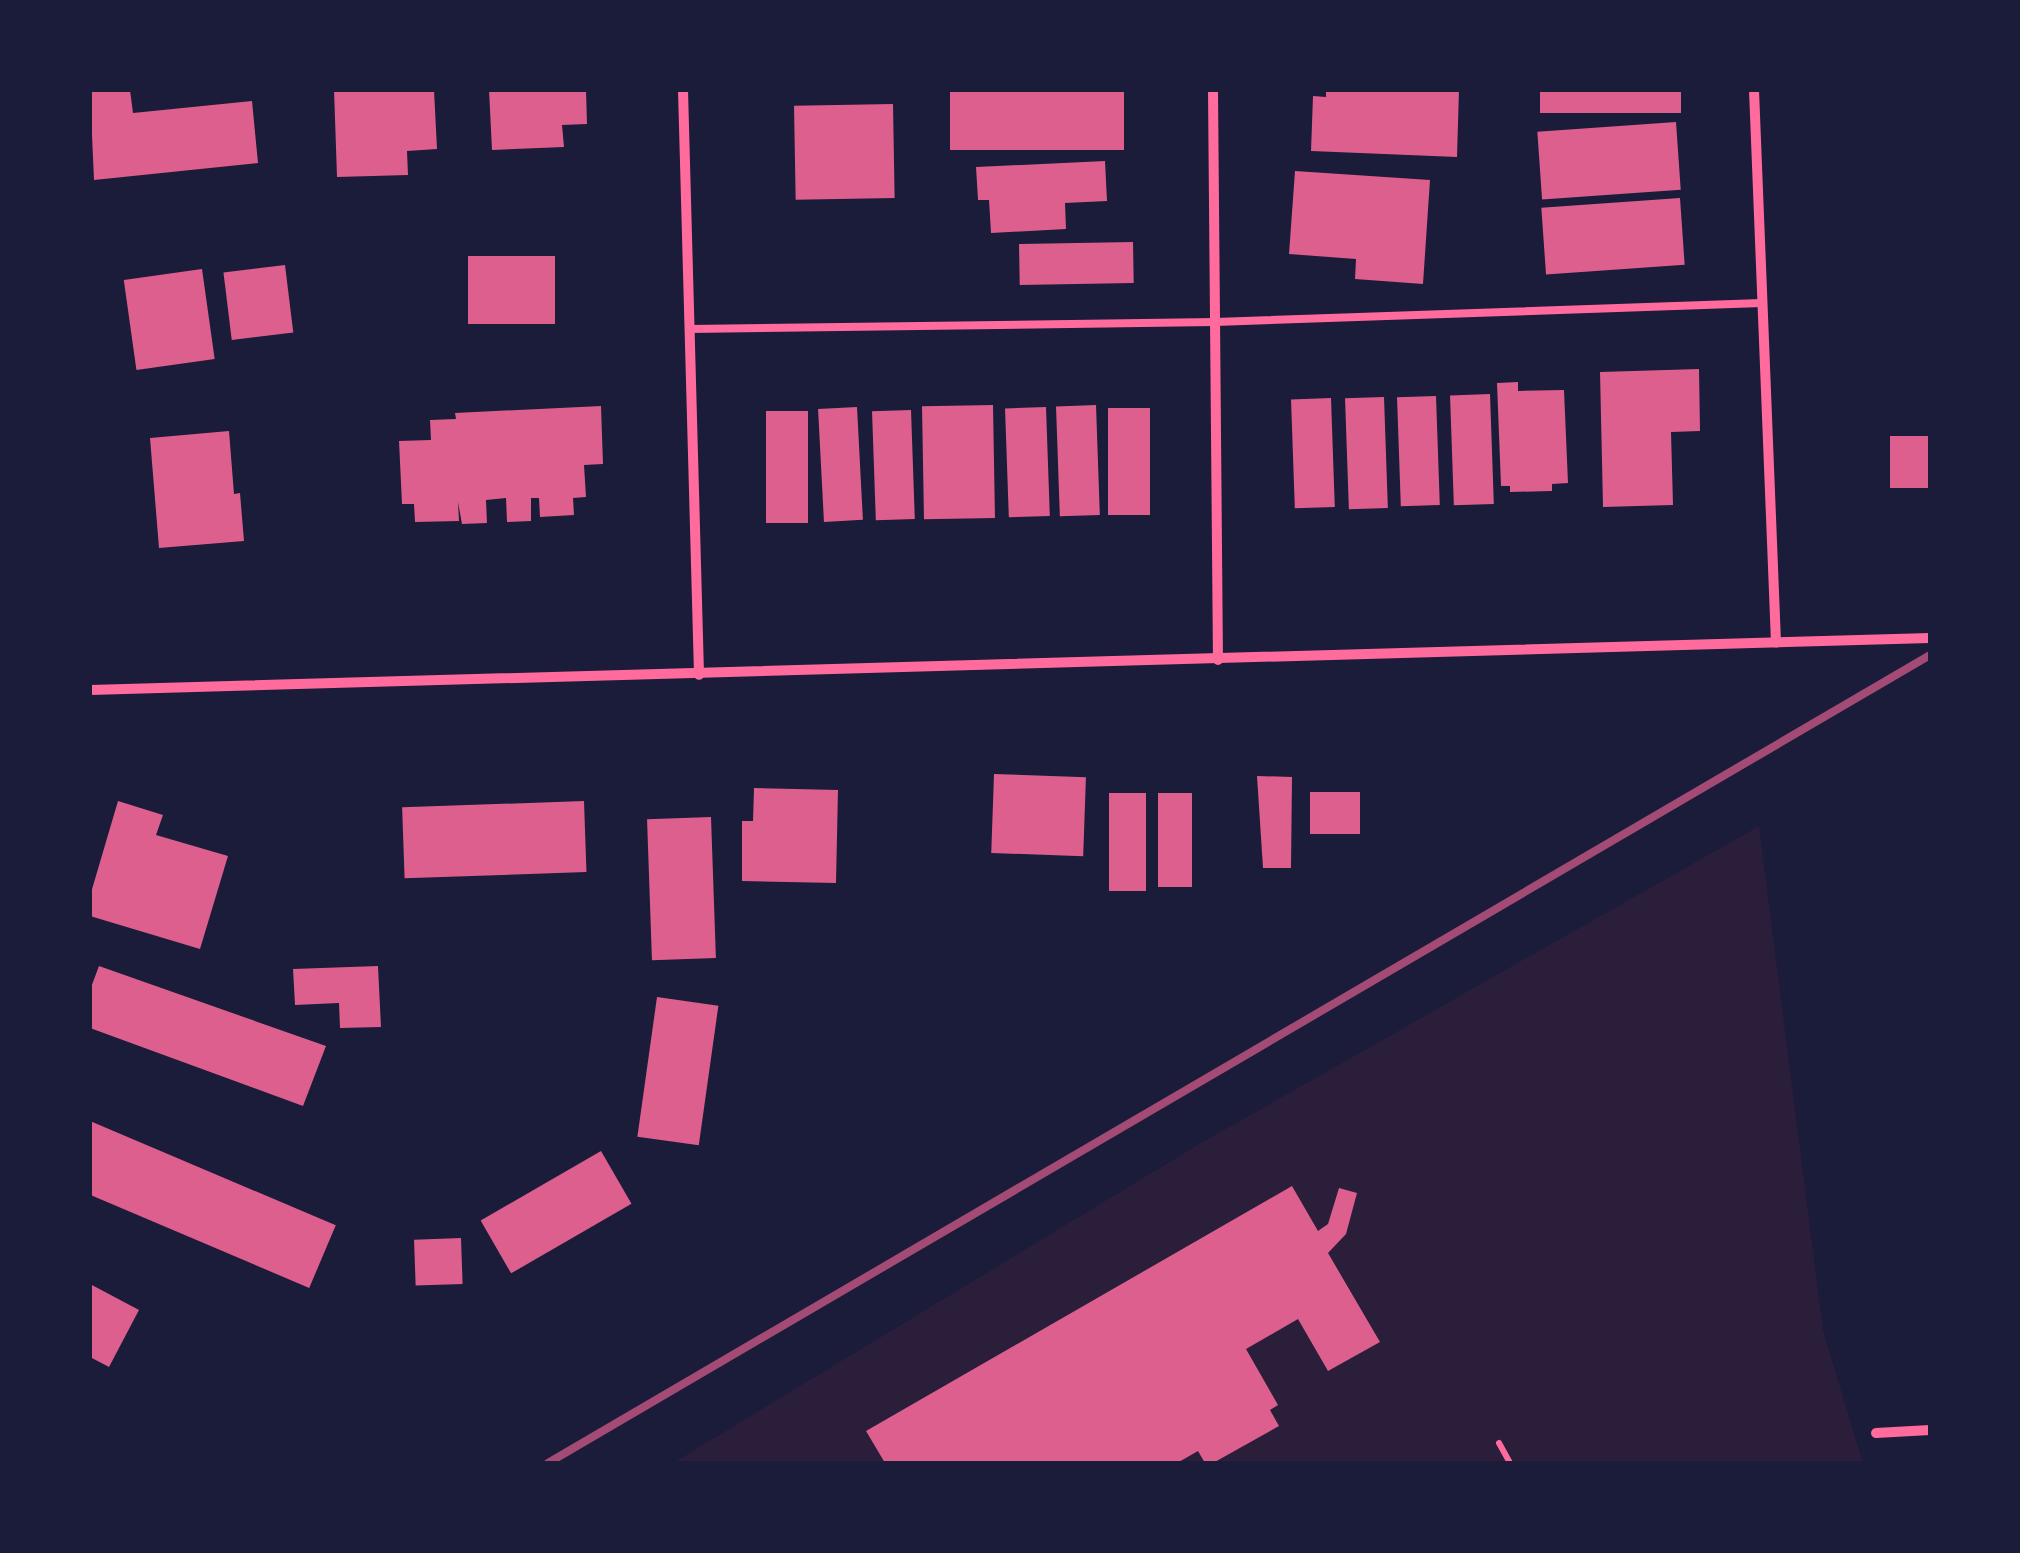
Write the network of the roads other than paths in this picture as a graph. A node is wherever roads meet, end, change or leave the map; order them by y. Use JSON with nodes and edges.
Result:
{"nodes":[{"id":1,"x":682,"y":90,"type":"edge"},
{"id":2,"x":1214,"y":90,"type":"edge"},
{"id":3,"x":1754,"y":90,"type":"edge"},
{"id":4,"x":1762,"y":303,"type":"junction"},
{"id":5,"x":1215,"y":322,"type":"junction"},
{"id":6,"x":689,"y":328,"type":"junction"},
{"id":7,"x":1930,"y":638,"type":"edge"},
{"id":8,"x":1776,"y":643,"type":"junction"},
{"id":9,"x":1218,"y":660,"type":"junction"},
{"id":10,"x":699,"y":675,"type":"junction"},
{"id":11,"x":90,"y":690,"type":"edge"},
{"id":12,"x":1930,"y":1430,"type":"edge"},
{"id":13,"x":1876,"y":1433,"type":"dead end"}],
"edges":[{"from":1,"to":6,"type":"street"},
{"from":2,"to":5,"type":"street"},
{"from":3,"to":4,"type":"street"},
{"from":4,"to":5,"type":"lane"},
{"from":4,"to":8,"type":"street"},
{"from":5,"to":6,"type":"lane"},
{"from":5,"to":9,"type":"street"},
{"from":6,"to":10,"type":"street"},
{"from":7,"to":8,"type":"street"},
{"from":8,"to":9,"type":"street"},
{"from":9,"to":10,"type":"street"},
{"from":10,"to":11,"type":"street"},
{"from":12,"to":13,"type":"street"}]}
